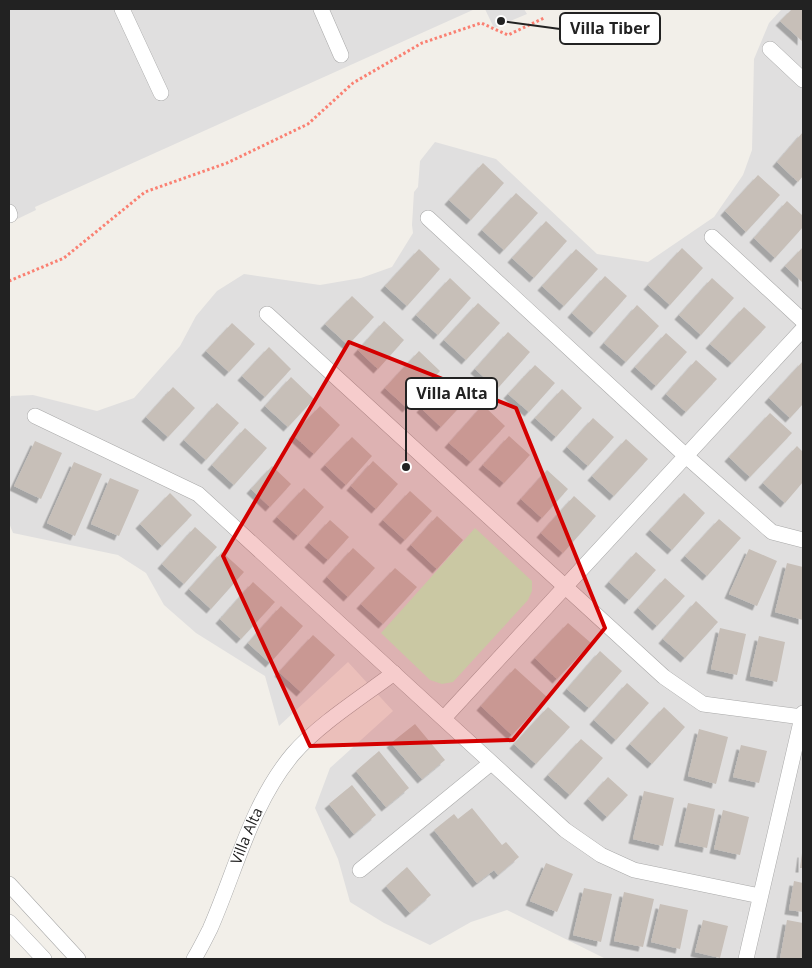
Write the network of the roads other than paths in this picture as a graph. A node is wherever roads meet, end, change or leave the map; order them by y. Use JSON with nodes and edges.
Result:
{"nodes":[{"id":1,"x":122,"y":9,"type":"edge"},
{"id":2,"x":321,"y":9,"type":"edge"},
{"id":3,"x":770,"y":50,"type":"dead end"},
{"id":4,"x":341,"y":55,"type":"dead end"},
{"id":5,"x":803,"y":80,"type":"edge"},
{"id":6,"x":161,"y":93,"type":"dead end"},
{"id":7,"x":428,"y":218,"type":"dead end"},
{"id":8,"x":712,"y":236,"type":"dead end"},
{"id":9,"x":267,"y":314,"type":"dead end"},
{"id":10,"x":803,"y":321,"type":"edge"},
{"id":11,"x":803,"y":329,"type":"edge"},
{"id":12,"x":35,"y":416,"type":"dead end"},
{"id":13,"x":686,"y":456,"type":"junction"},
{"id":14,"x":803,"y":540,"type":"edge"},
{"id":15,"x":564,"y":587,"type":"junction"},
{"id":16,"x":394,"y":672,"type":"junction"},
{"id":17,"x":803,"y":715,"type":"edge"},
{"id":18,"x":444,"y":718,"type":"junction"},
{"id":19,"x":491,"y":763,"type":"junction"},
{"id":20,"x":360,"y":870,"type":"dead end"},
{"id":21,"x":9,"y":884,"type":"edge"},
{"id":22,"x":760,"y":896,"type":"junction"},
{"id":23,"x":9,"y":922,"type":"edge"},
{"id":24,"x":44,"y":959,"type":"edge"},
{"id":25,"x":78,"y":959,"type":"edge"},
{"id":26,"x":194,"y":959,"type":"edge"},
{"id":27,"x":746,"y":959,"type":"edge"}],
"edges":[{"from":1,"to":6,"type":"street"},
{"from":2,"to":4,"type":"street"},
{"from":3,"to":5,"type":"street"},
{"from":7,"to":13,"type":"street"},
{"from":8,"to":10,"type":"street"},
{"from":9,"to":15,"type":"street"},
{"from":11,"to":13,"type":"street"},
{"from":12,"to":16,"type":"street"},
{"from":13,"to":14,"type":"street"},
{"from":13,"to":15,"type":"street"},
{"from":15,"to":17,"type":"street"},
{"from":15,"to":18,"type":"street"},
{"from":16,"to":18,"type":"street"},
{"from":16,"to":26,"type":"street","name":"Villa Alta"},
{"from":17,"to":22,"type":"street"},
{"from":18,"to":19,"type":"street"},
{"from":19,"to":20,"type":"street"},
{"from":19,"to":22,"type":"street"},
{"from":21,"to":25,"type":"street"},
{"from":22,"to":27,"type":"street"},
{"from":23,"to":24,"type":"street"}]}
